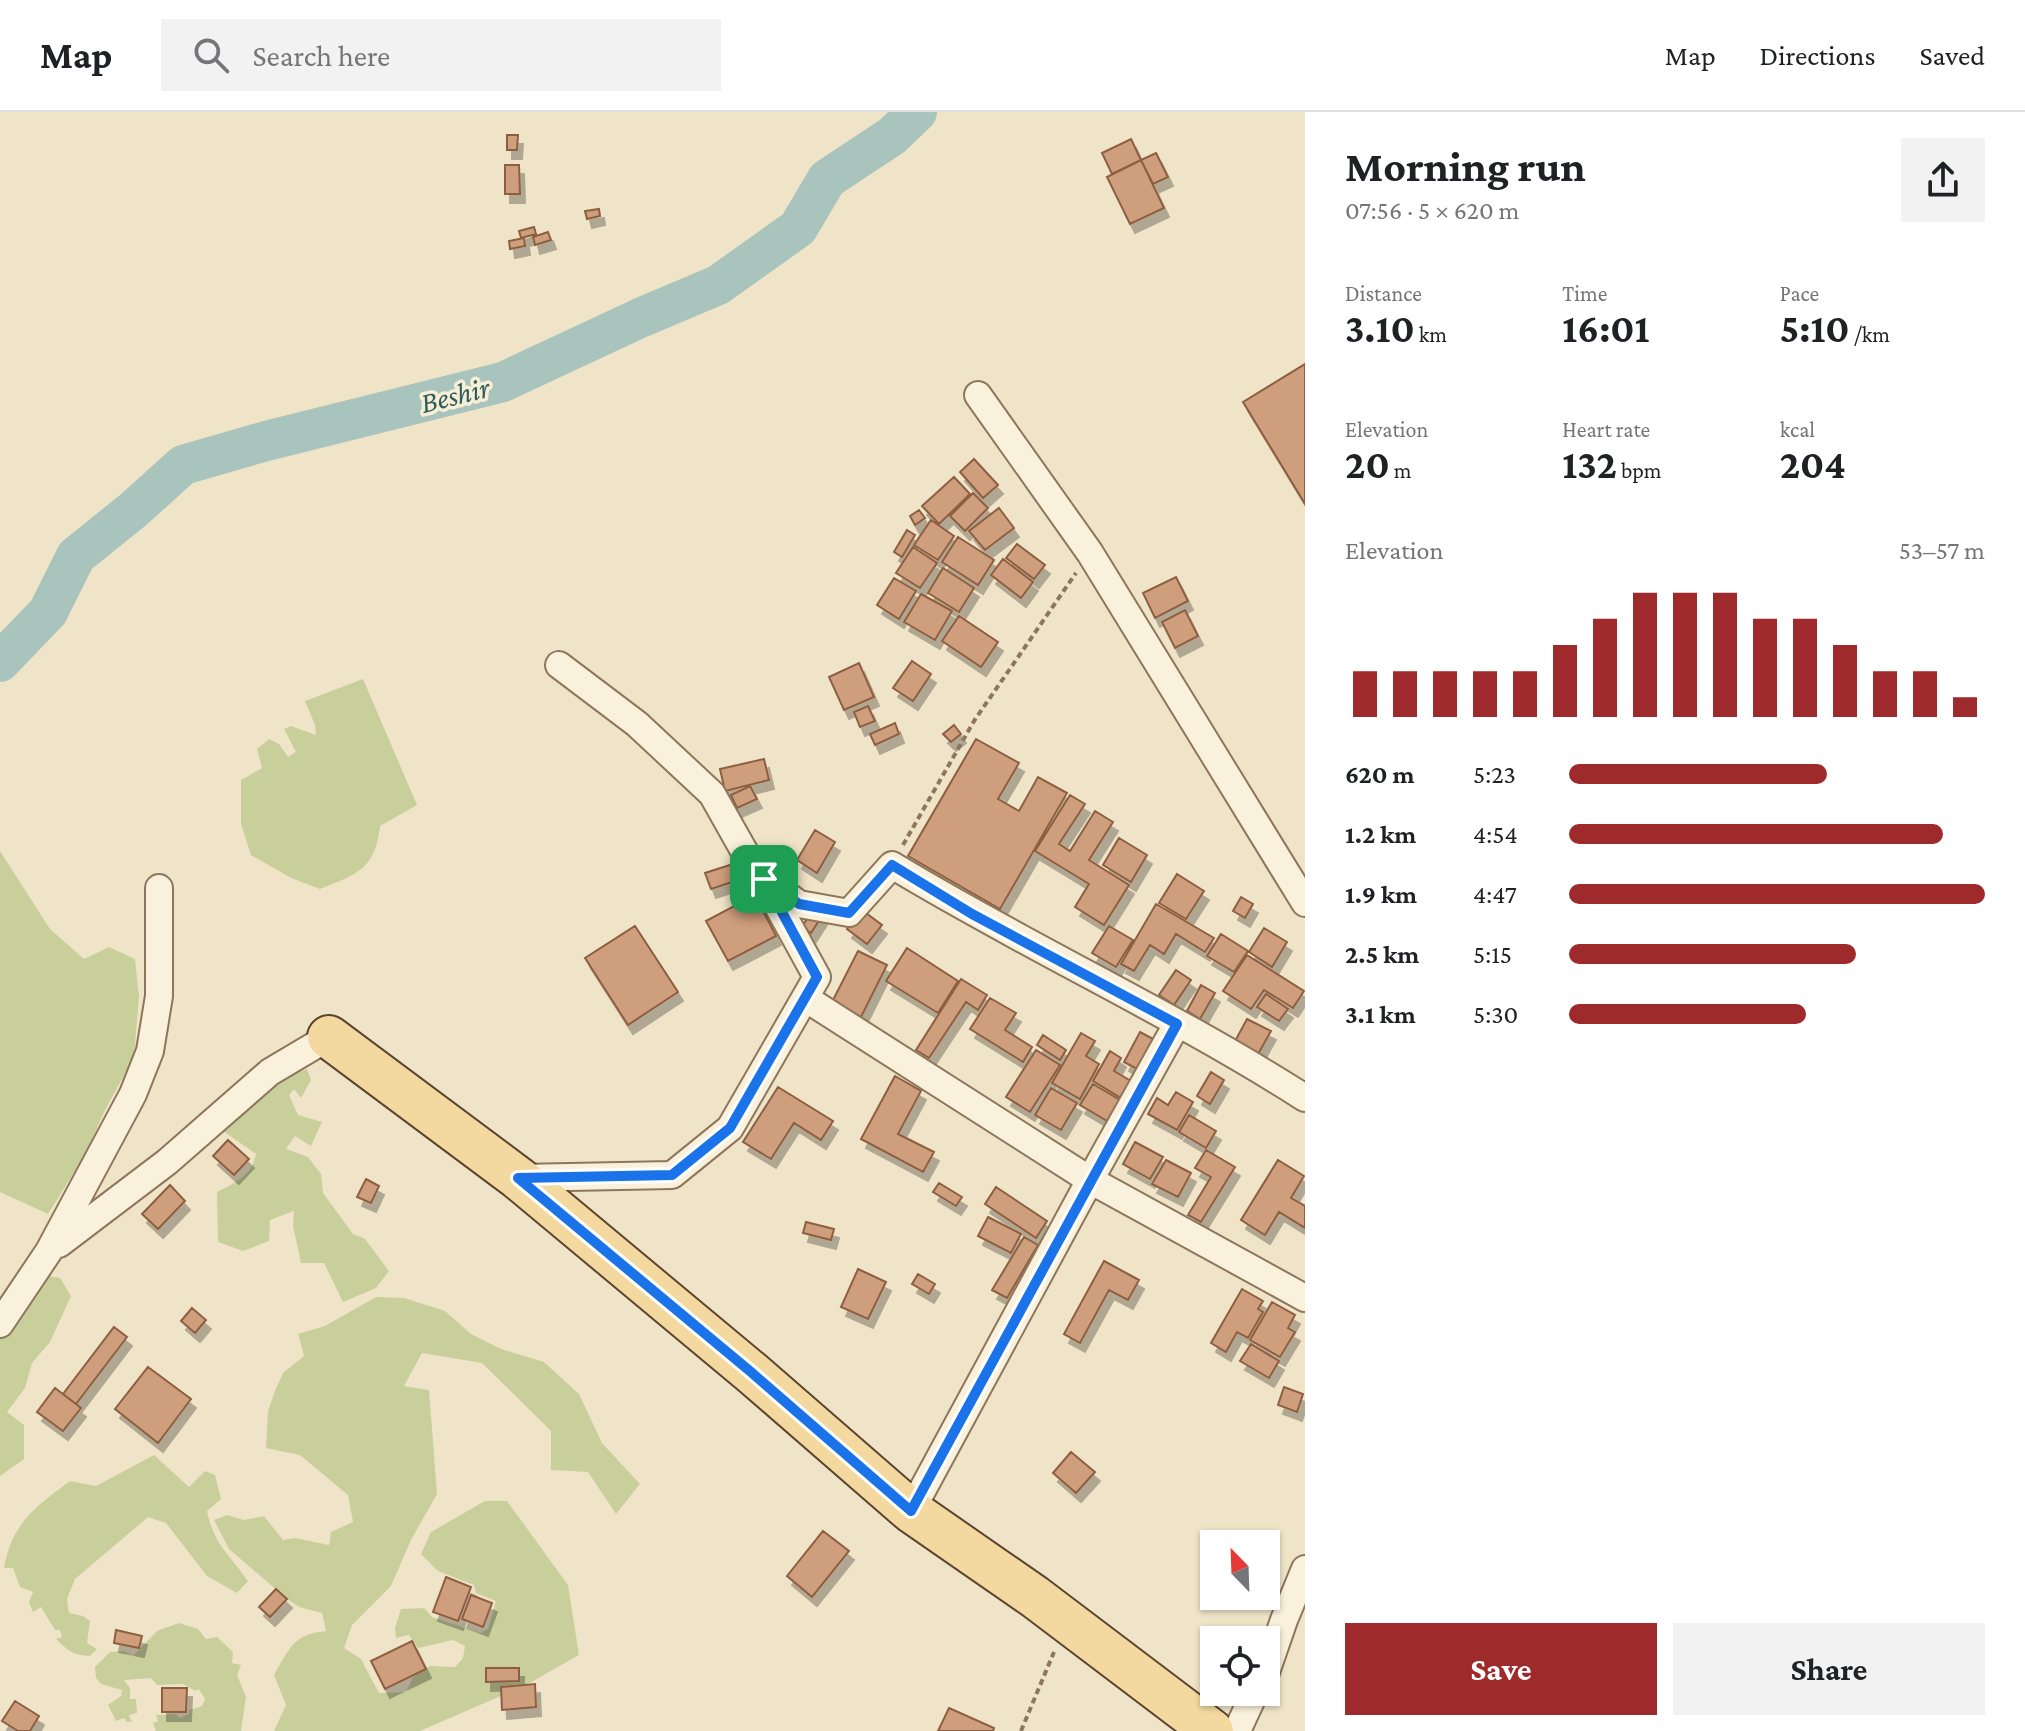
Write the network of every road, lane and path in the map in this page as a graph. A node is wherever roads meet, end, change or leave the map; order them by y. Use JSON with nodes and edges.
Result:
{"nodes":[{"id":1,"x":978,"y":395,"type":"dead end"},
{"id":2,"x":1090,"y":553,"type":"junction"},
{"id":3,"x":559,"y":665,"type":"dead end"},
{"id":4,"x":892,"y":865,"type":"junction"},
{"id":5,"x":764,"y":879,"type":"junction"},
{"id":6,"x":159,"y":888,"type":"dead end"},
{"id":7,"x":1305,"y":903,"type":"edge"},
{"id":8,"x":805,"y":998,"type":"junction"},
{"id":9,"x":1177,"y":1024,"type":"junction"},
{"id":10,"x":329,"y":1037,"type":"joint"},
{"id":11,"x":1305,"y":1098,"type":"edge"},
{"id":12,"x":518,"y":1178,"type":"junction"},
{"id":13,"x":1090,"y":1180,"type":"junction"},
{"id":14,"x":49,"y":1251,"type":"junction"},
{"id":15,"x":1305,"y":1298,"type":"edge"},
{"id":16,"x":0,"y":1324,"type":"edge"},
{"id":17,"x":911,"y":1511,"type":"junction"},
{"id":18,"x":1305,"y":1569,"type":"edge"},
{"id":19,"x":1067,"y":1622,"type":"junction"},
{"id":20,"x":1280,"y":1632,"type":"edge"},
{"id":21,"x":1249,"y":1706,"type":"edge"},
{"id":22,"x":1021,"y":1731,"type":"edge"},
{"id":23,"x":1212,"y":1731,"type":"edge"},
{"id":24,"x":1237,"y":1731,"type":"edge"}],
"edges":[{"from":1,"to":2,"type":"street"},
{"from":2,"to":4,"type":"path"},
{"from":2,"to":7,"type":"street"},
{"from":3,"to":5,"type":"street"},
{"from":4,"to":5,"type":"street"},
{"from":4,"to":9,"type":"street"},
{"from":5,"to":8,"type":"street"},
{"from":6,"to":14,"type":"street"},
{"from":8,"to":12,"type":"street"},
{"from":8,"to":13,"type":"street"},
{"from":9,"to":11,"type":"street"},
{"from":9,"to":13,"type":"street"},
{"from":10,"to":12,"type":"main road"},
{"from":10,"to":14,"type":"street"},
{"from":12,"to":17,"type":"main road"},
{"from":13,"to":15,"type":"street"},
{"from":13,"to":17,"type":"street"},
{"from":14,"to":16,"type":"street"},
{"from":17,"to":19,"type":"main road"},
{"from":18,"to":20,"type":"street"},
{"from":19,"to":22,"type":"path"},
{"from":19,"to":23,"type":"main road"},
{"from":21,"to":24,"type":"street"}]}
